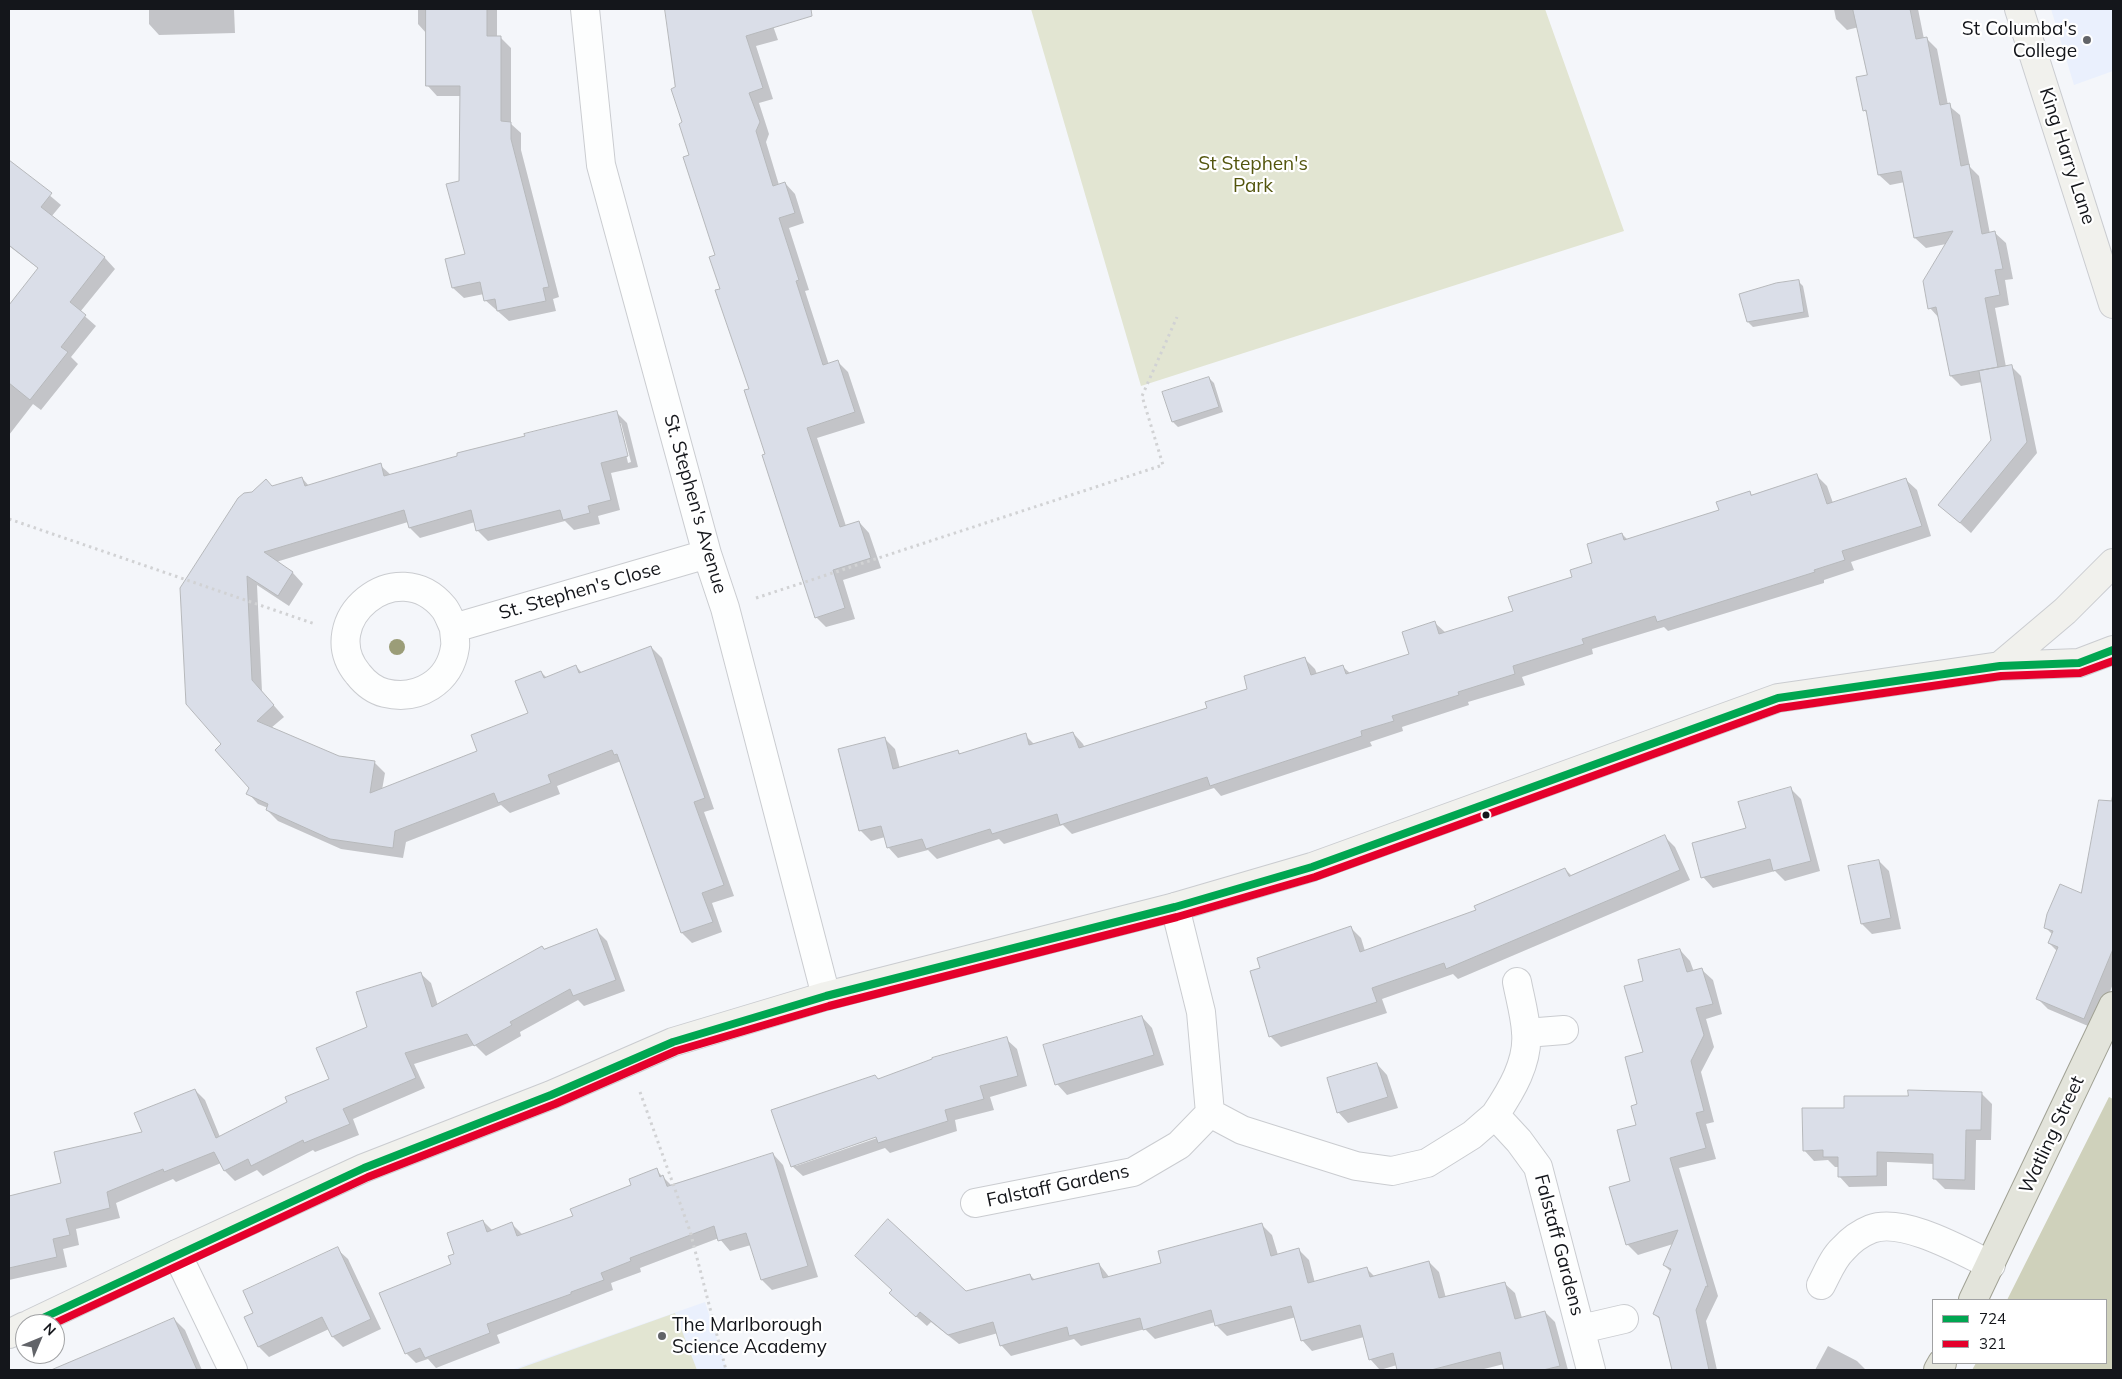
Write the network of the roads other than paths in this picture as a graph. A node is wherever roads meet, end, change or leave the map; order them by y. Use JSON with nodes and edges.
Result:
{"nodes":[{"id":1,"x":585,"y":9,"type":"edge"},
{"id":2,"x":2019,"y":9,"type":"edge"},
{"id":3,"x":2112,"y":291,"type":"edge"},
{"id":4,"x":707,"y":554,"type":"junction"},
{"id":5,"x":2113,"y":562,"type":"edge"},
{"id":6,"x":454,"y":628,"type":"junction"},
{"id":7,"x":2113,"y":650,"type":"edge"},
{"id":8,"x":2000,"y":666,"type":"junction"},
{"id":9,"x":1175,"y":907,"type":"junction"},
{"id":10,"x":1517,"y":982,"type":"dead end"},
{"id":11,"x":826,"y":996,"type":"junction"},
{"id":12,"x":2113,"y":1006,"type":"edge"},
{"id":13,"x":1564,"y":1030,"type":"dead end"},
{"id":14,"x":1526,"y":1033,"type":"junction"},
{"id":15,"x":1210,"y":1113,"type":"junction"},
{"id":16,"x":1495,"y":1116,"type":"junction"},
{"id":17,"x":975,"y":1203,"type":"dead end"},
{"id":18,"x":177,"y":1254,"type":"junction"},
{"id":19,"x":1991,"y":1265,"type":"junction"},
{"id":20,"x":1821,"y":1285,"type":"dead end"},
{"id":21,"x":1974,"y":1299,"type":"edge"},
{"id":22,"x":51,"y":1314,"type":"edge"},
{"id":23,"x":1624,"y":1319,"type":"dead end"},
{"id":24,"x":1582,"y":1329,"type":"junction"},
{"id":25,"x":233,"y":1370,"type":"edge"},
{"id":26,"x":1591,"y":1370,"type":"edge"}],
"edges":[{"from":1,"to":4,"type":"street","name":"St. Stephen's Avenue"},
{"from":2,"to":3,"type":"main road","name":"King Harry Lane"},
{"from":4,"to":6,"type":"street","name":"St. Stephen's Close"},
{"from":4,"to":11,"type":"street","name":"St. Stephen's Avenue"},
{"from":5,"to":8,"type":"main road"},
{"from":6,"to":6,"type":"street"},
{"from":7,"to":8,"type":"main road"},
{"from":8,"to":9,"type":"main road"},
{"from":9,"to":11,"type":"main road"},
{"from":9,"to":15,"type":"street"},
{"from":10,"to":14,"type":"street"},
{"from":11,"to":18,"type":"main road"},
{"from":12,"to":19,"type":"main road","name":"Watling Street"},
{"from":13,"to":14,"type":"street"},
{"from":14,"to":16,"type":"street"},
{"from":15,"to":16,"type":"street"},
{"from":15,"to":17,"type":"street","name":"Falstaff Gardens"},
{"from":16,"to":24,"type":"street","name":"Falstaff Gardens"},
{"from":18,"to":22,"type":"main road"},
{"from":18,"to":25,"type":"street"},
{"from":19,"to":20,"type":"street"},
{"from":19,"to":21,"type":"main road","name":"Watling Street"},
{"from":23,"to":24,"type":"street","name":"Falstaff Gardens"},
{"from":24,"to":26,"type":"street","name":"Falstaff Gardens"}]}
